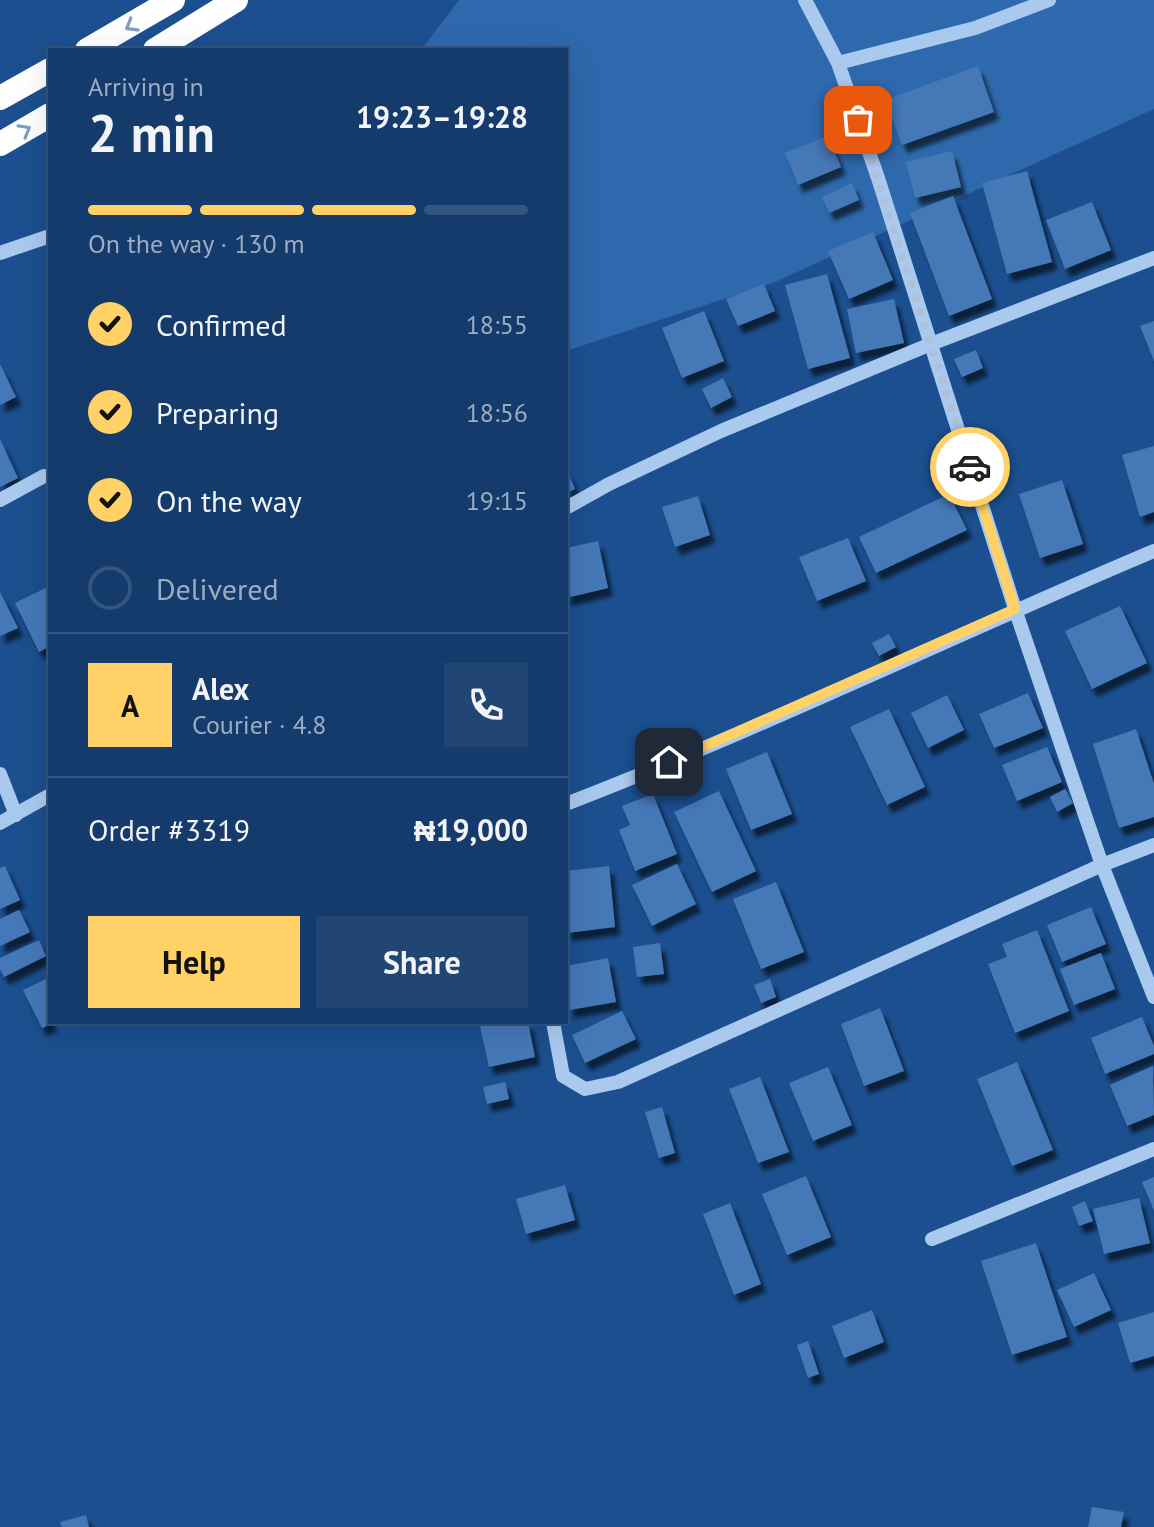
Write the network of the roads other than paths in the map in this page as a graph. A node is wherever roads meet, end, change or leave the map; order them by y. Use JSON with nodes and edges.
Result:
{"nodes":[{"id":1,"x":173,"y":0,"type":"edge"},
{"id":2,"x":236,"y":0,"type":"edge"},
{"id":3,"x":805,"y":0,"type":"edge"},
{"id":4,"x":1049,"y":0,"type":"edge"},
{"id":5,"x":90,"y":48,"type":"edge"},
{"id":6,"x":158,"y":48,"type":"edge"},
{"id":7,"x":838,"y":63,"type":"junction"},
{"id":8,"x":48,"y":71,"type":"edge"},
{"id":9,"x":0,"y":98,"type":"edge"},
{"id":10,"x":48,"y":116,"type":"edge"},
{"id":11,"x":0,"y":144,"type":"edge"},
{"id":12,"x":48,"y":237,"type":"edge"},
{"id":13,"x":0,"y":253,"type":"edge"},
{"id":14,"x":1154,"y":258,"type":"edge"},
{"id":15,"x":931,"y":344,"type":"junction"},
{"id":16,"x":44,"y":476,"type":"dead end"},
{"id":17,"x":0,"y":500,"type":"edge"},
{"id":18,"x":568,"y":507,"type":"edge"},
{"id":19,"x":1154,"y":551,"type":"edge"},
{"id":20,"x":1015,"y":609,"type":"junction"},
{"id":21,"x":0,"y":774,"type":"edge"},
{"id":22,"x":48,"y":796,"type":"edge"},
{"id":23,"x":568,"y":803,"type":"edge"},
{"id":24,"x":16,"y":815,"type":"junction"},
{"id":25,"x":0,"y":823,"type":"edge"},
{"id":26,"x":1154,"y":845,"type":"edge"},
{"id":27,"x":1102,"y":865,"type":"junction"},
{"id":28,"x":1154,"y":997,"type":"edge"},
{"id":29,"x":553,"y":1024,"type":"edge"},
{"id":30,"x":1154,"y":1149,"type":"edge"},
{"id":31,"x":932,"y":1239,"type":"dead end"}],
"edges":[{"from":1,"to":5,"type":"highway","one_way":true},
{"from":2,"to":6,"type":"highway"},
{"from":3,"to":7,"type":"street"},
{"from":4,"to":7,"type":"street"},
{"from":7,"to":15,"type":"street"},
{"from":8,"to":9,"type":"highway"},
{"from":11,"to":10,"type":"highway","one_way":true},
{"from":12,"to":13,"type":"street"},
{"from":14,"to":15,"type":"street"},
{"from":15,"to":18,"type":"street"},
{"from":15,"to":20,"type":"street"},
{"from":16,"to":17,"type":"street"},
{"from":19,"to":20,"type":"street"},
{"from":20,"to":23,"type":"street"},
{"from":20,"to":27,"type":"street"},
{"from":21,"to":24,"type":"street"},
{"from":22,"to":24,"type":"street"},
{"from":24,"to":25,"type":"street"},
{"from":26,"to":27,"type":"street"},
{"from":27,"to":28,"type":"street"},
{"from":27,"to":29,"type":"street"},
{"from":30,"to":31,"type":"street"}]}
